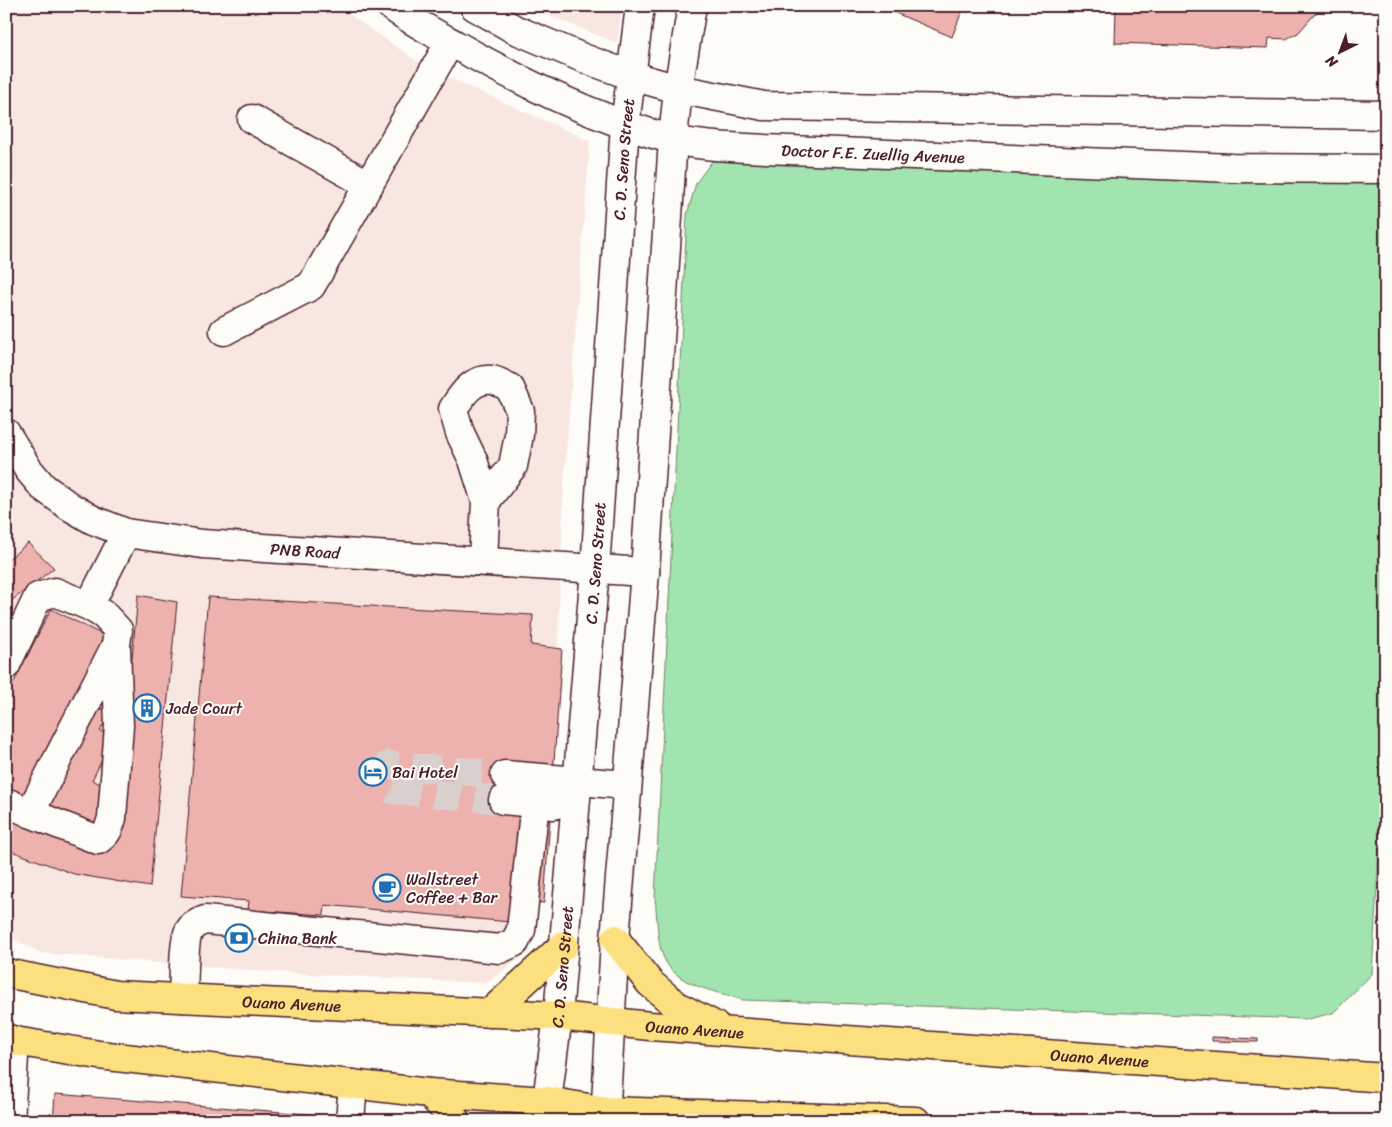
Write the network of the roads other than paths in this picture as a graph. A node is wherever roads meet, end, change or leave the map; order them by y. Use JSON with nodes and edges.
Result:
{"nodes":[{"id":1,"x":391,"y":6,"type":"edge"},
{"id":2,"x":474,"y":6,"type":"edge"},
{"id":3,"x":640,"y":6,"type":"edge"},
{"id":4,"x":692,"y":6,"type":"edge"},
{"id":5,"x":450,"y":42,"type":"junction"},
{"id":6,"x":632,"y":76,"type":"junction"},
{"id":7,"x":678,"y":90,"type":"junction"},
{"id":8,"x":1386,"y":115,"type":"edge"},
{"id":9,"x":252,"y":119,"type":"dead end"},
{"id":10,"x":625,"y":125,"type":"junction"},
{"id":11,"x":673,"y":139,"type":"junction"},
{"id":12,"x":1386,"y":170,"type":"edge"},
{"id":13,"x":369,"y":184,"type":"junction"},
{"id":14,"x":224,"y":331,"type":"dead end"},
{"id":15,"x":6,"y":433,"type":"edge"},
{"id":16,"x":486,"y":502,"type":"dead end"},
{"id":17,"x":126,"y":533,"type":"junction"},
{"id":18,"x":483,"y":560,"type":"junction"},
{"id":19,"x":595,"y":569,"type":"junction"},
{"id":20,"x":645,"y":572,"type":"junction"},
{"id":21,"x":89,"y":606,"type":"junction"},
{"id":22,"x":18,"y":618,"type":"edge"},
{"id":23,"x":116,"y":645,"type":"junction"},
{"id":24,"x":6,"y":665,"type":"edge"},
{"id":25,"x":627,"y":785,"type":"junction"},
{"id":26,"x":576,"y":794,"type":"junction"},
{"id":27,"x":535,"y":803,"type":"junction"},
{"id":28,"x":18,"y":807,"type":"edge"},
{"id":29,"x":615,"y":939,"type":"junction"},
{"id":30,"x":564,"y":945,"type":"junction"},
{"id":31,"x":6,"y":973,"type":"edge"},
{"id":32,"x":183,"y":998,"type":"junction"},
{"id":33,"x":490,"y":1013,"type":"junction"},
{"id":34,"x":558,"y":1016,"type":"junction"},
{"id":35,"x":611,"y":1022,"type":"junction"},
{"id":36,"x":724,"y":1030,"type":"junction"},
{"id":37,"x":11,"y":1040,"type":"edge"},
{"id":38,"x":1386,"y":1078,"type":"edge"},
{"id":39,"x":353,"y":1084,"type":"junction"},
{"id":40,"x":428,"y":1093,"type":"junction"},
{"id":41,"x":547,"y":1111,"type":"edge"},
{"id":42,"x":605,"y":1116,"type":"edge"},
{"id":43,"x":831,"y":1120,"type":"edge"},
{"id":44,"x":10,"y":1121,"type":"edge"},
{"id":45,"x":350,"y":1121,"type":"edge"},
{"id":46,"x":456,"y":1121,"type":"edge"},
{"id":47,"x":916,"y":1121,"type":"edge"}],
"edges":[{"from":1,"to":5,"type":"street","name":"Doctor F.E. Zuellig Avenue"},
{"from":2,"to":6,"type":"street"},
{"from":3,"to":6,"type":"street","name":"C. D. Seno Street"},
{"from":4,"to":7,"type":"street"},
{"from":5,"to":10,"type":"street","name":"Doctor F.E. Zuellig Avenue"},
{"from":5,"to":13,"type":"street"},
{"from":6,"to":7,"type":"street"},
{"from":6,"to":10,"type":"street","name":"C. D. Seno Street"},
{"from":7,"to":8,"type":"street"},
{"from":7,"to":11,"type":"street"},
{"from":9,"to":13,"type":"street"},
{"from":10,"to":11,"type":"street","name":"Doctor F.E. Zuellig Avenue"},
{"from":10,"to":19,"type":"street","name":"C. D. Seno Street"},
{"from":11,"to":12,"type":"street","name":"Doctor F.E. Zuellig Avenue"},
{"from":11,"to":20,"type":"street"},
{"from":13,"to":14,"type":"street"},
{"from":15,"to":17,"type":"street","name":"PNB Road"},
{"from":16,"to":18,"type":"street"},
{"from":17,"to":18,"type":"street","name":"PNB Road"},
{"from":17,"to":21,"type":"street"},
{"from":18,"to":19,"type":"street","name":"PNB Road"},
{"from":19,"to":20,"type":"street","name":"PNB Road"},
{"from":19,"to":26,"type":"street","name":"C. D. Seno Street"},
{"from":20,"to":25,"type":"street"},
{"from":21,"to":22,"type":"street"},
{"from":21,"to":23,"type":"street"},
{"from":22,"to":24,"type":"street"},
{"from":23,"to":28,"type":"street"},
{"from":23,"to":28,"type":"street"},
{"from":25,"to":26,"type":"street"},
{"from":25,"to":29,"type":"street"},
{"from":26,"to":27,"type":"street"},
{"from":26,"to":27,"type":"street"},
{"from":26,"to":30,"type":"street","name":"C. D. Seno Street"},
{"from":27,"to":32,"type":"street"},
{"from":29,"to":35,"type":"street"},
{"from":29,"to":36,"type":"highway"},
{"from":30,"to":33,"type":"highway"},
{"from":30,"to":34,"type":"street","name":"C. D. Seno Street"},
{"from":31,"to":32,"type":"highway","name":"Ouano Avenue"},
{"from":32,"to":33,"type":"highway","name":"Ouano Avenue"},
{"from":33,"to":34,"type":"highway","name":"Ouano Avenue"},
{"from":34,"to":35,"type":"highway","name":"Ouano Avenue"},
{"from":34,"to":41,"type":"street","name":"C. D. Seno Street"},
{"from":35,"to":36,"type":"highway","name":"Ouano Avenue"},
{"from":35,"to":42,"type":"street"},
{"from":36,"to":38,"type":"highway","name":"Ouano Avenue"},
{"from":37,"to":39,"type":"highway"},
{"from":37,"to":44,"type":"street"},
{"from":39,"to":40,"type":"highway"},
{"from":39,"to":45,"type":"street"},
{"from":40,"to":41,"type":"highway"},
{"from":40,"to":46,"type":"highway"},
{"from":41,"to":42,"type":"highway"},
{"from":42,"to":43,"type":"highway"},
{"from":43,"to":47,"type":"highway"}]}
